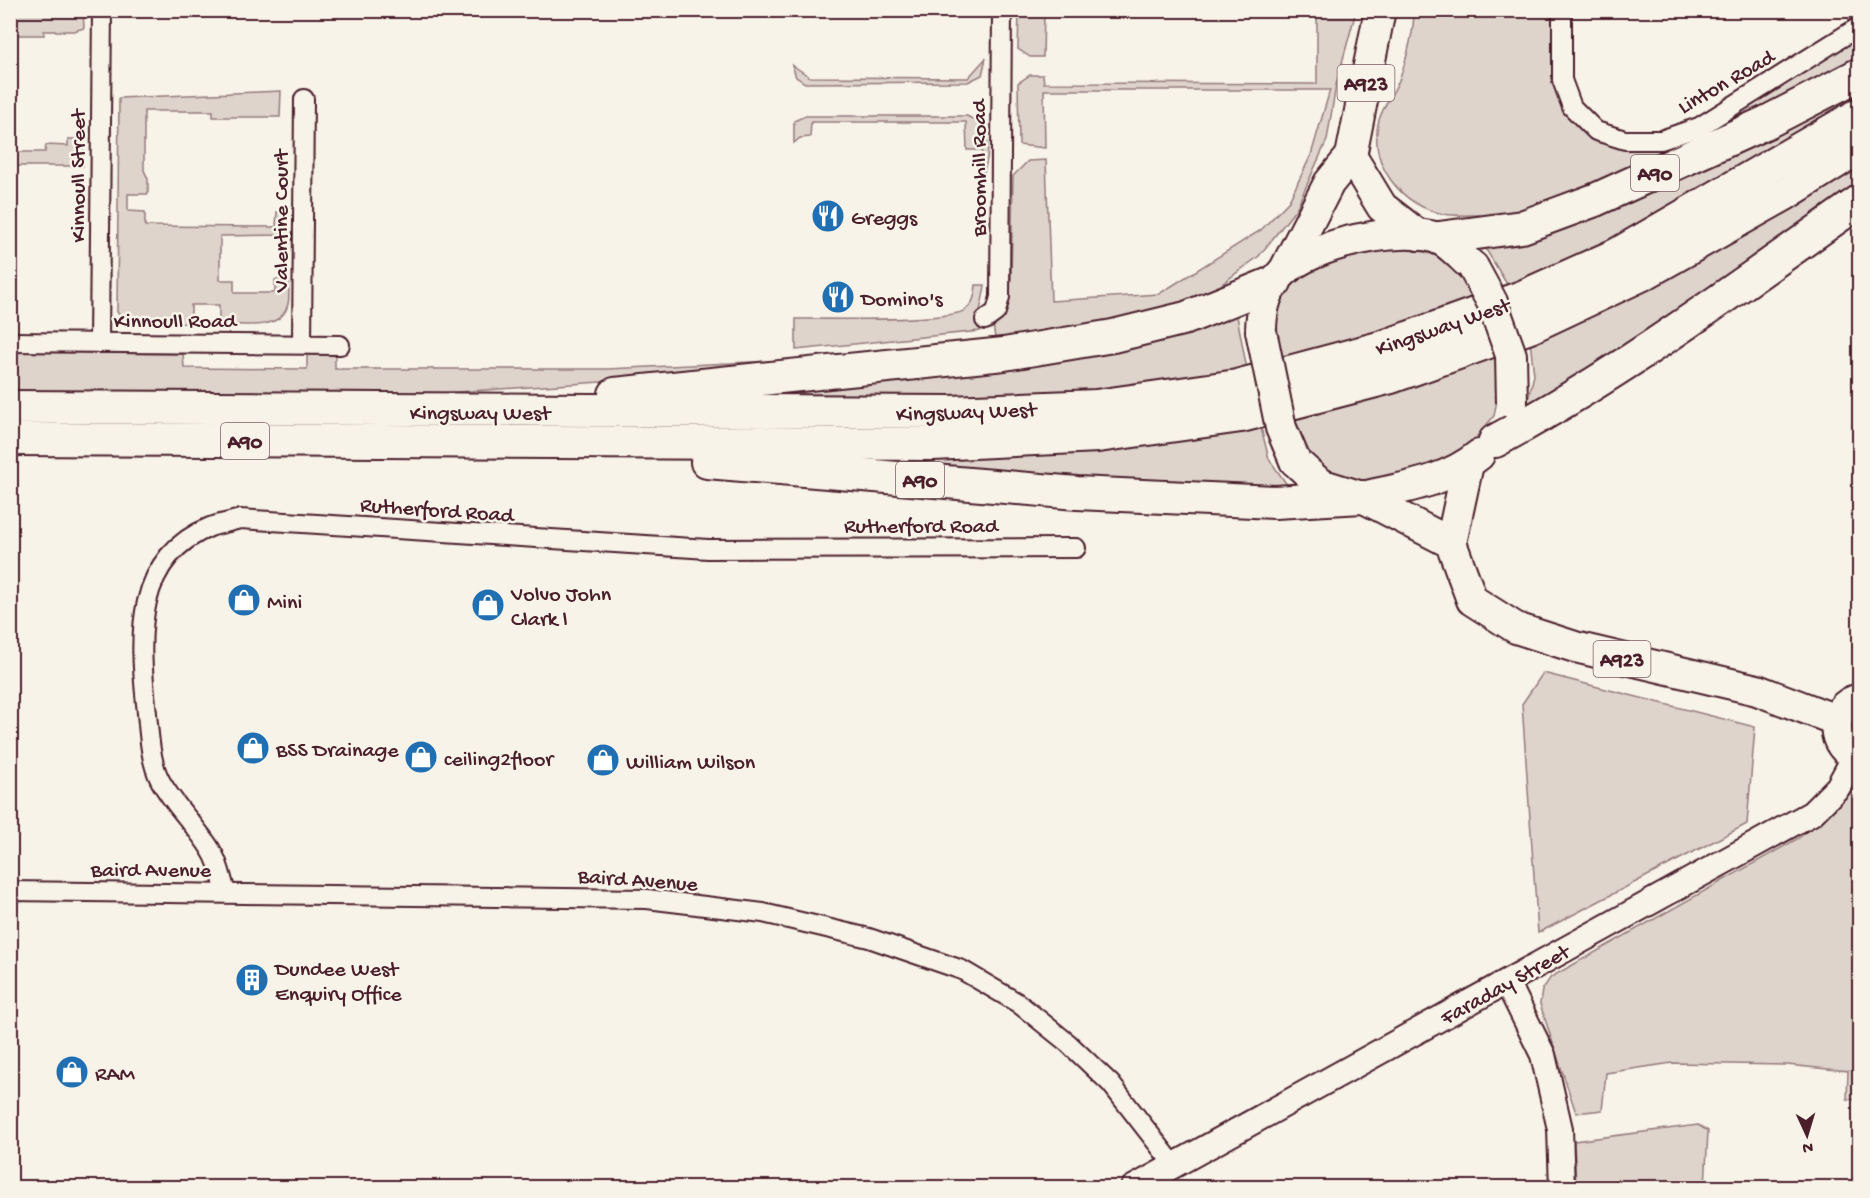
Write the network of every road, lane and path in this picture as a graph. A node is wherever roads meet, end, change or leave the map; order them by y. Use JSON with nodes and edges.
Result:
{"nodes":[{"id":1,"x":102,"y":10,"type":"edge"},
{"id":2,"x":1002,"y":10,"type":"edge"},
{"id":3,"x":1380,"y":10,"type":"edge"},
{"id":4,"x":1562,"y":10,"type":"edge"},
{"id":5,"x":1860,"y":26,"type":"edge"},
{"id":6,"x":1860,"y":74,"type":"edge"},
{"id":7,"x":304,"y":99,"type":"dead end"},
{"id":8,"x":1860,"y":114,"type":"edge"},
{"id":9,"x":1860,"y":147,"type":"edge"},
{"id":10,"x":1351,"y":156,"type":"junction"},
{"id":11,"x":1860,"y":201,"type":"edge"},
{"id":12,"x":1429,"y":237,"type":"junction"},
{"id":13,"x":1279,"y":277,"type":"junction"},
{"id":14,"x":985,"y":320,"type":"dead end"},
{"id":15,"x":10,"y":342,"type":"edge"},
{"id":16,"x":99,"y":343,"type":"junction"},
{"id":17,"x":302,"y":344,"type":"junction"},
{"id":18,"x":340,"y":345,"type":"dead end"},
{"id":19,"x":10,"y":407,"type":"edge"},
{"id":20,"x":444,"y":411,"type":"junction"},
{"id":21,"x":10,"y":439,"type":"edge"},
{"id":22,"x":1495,"y":441,"type":"junction"},
{"id":23,"x":479,"y":442,"type":"junction"},
{"id":24,"x":1468,"y":464,"type":"junction"},
{"id":25,"x":1362,"y":497,"type":"junction"},
{"id":26,"x":1451,"y":543,"type":"junction"},
{"id":27,"x":1077,"y":548,"type":"dead end"},
{"id":28,"x":1860,"y":699,"type":"edge"},
{"id":29,"x":1836,"y":720,"type":"junction"},
{"id":30,"x":1857,"y":757,"type":"edge"},
{"id":31,"x":10,"y":891,"type":"edge"},
{"id":32,"x":226,"y":892,"type":"junction"},
{"id":33,"x":1507,"y":982,"type":"junction"},
{"id":34,"x":1174,"y":1165,"type":"junction"},
{"id":35,"x":1133,"y":1188,"type":"edge"},
{"id":36,"x":1562,"y":1188,"type":"edge"}],
"edges":[{"from":1,"to":16,"type":"street","name":"Kinnoull Street"},
{"from":2,"to":14,"type":"street","name":"Broomhill Road"},
{"from":3,"to":10,"type":"main road","number":"A923"},
{"from":4,"to":5,"type":"street","name":"Linton Road"},
{"from":6,"to":12,"type":"highway","number":"A90"},
{"from":7,"to":17,"type":"street","name":"Valentine Court"},
{"from":8,"to":20,"type":"highway","name":"Kingsway West","number":"A90"},
{"from":9,"to":23,"type":"highway","name":"Kingsway West","number":"A90"},
{"from":10,"to":12,"type":"main road"},
{"from":10,"to":13,"type":"main road","number":"A923"},
{"from":11,"to":22,"type":"highway"},
{"from":12,"to":13,"type":"main road"},
{"from":12,"to":22,"type":"main road","bridge":true},
{"from":13,"to":20,"type":"highway","number":"A90"},
{"from":13,"to":25,"type":"main road","bridge":true},
{"from":15,"to":16,"type":"street","name":"Kinnoull Road"},
{"from":16,"to":17,"type":"street","name":"Kinnoull Road"},
{"from":17,"to":18,"type":"street","name":"Kinnoull Road"},
{"from":19,"to":20,"type":"highway","name":"Kingsway West","number":"A90"},
{"from":21,"to":23,"type":"highway","name":"Kingsway West","number":"A90"},
{"from":22,"to":24,"type":"main road"},
{"from":23,"to":25,"type":"highway","number":"A90"},
{"from":24,"to":25,"type":"main road"},
{"from":24,"to":26,"type":"main road"},
{"from":25,"to":26,"type":"main road"},
{"from":26,"to":29,"type":"main road","number":"A923"},
{"from":27,"to":32,"type":"street","name":"Rutherford Road"},
{"from":28,"to":29,"type":"main road"},
{"from":29,"to":30,"type":"main road"},
{"from":30,"to":33,"type":"street","name":"Faraday Street"},
{"from":31,"to":32,"type":"street","name":"Baird Avenue"},
{"from":32,"to":34,"type":"street","name":"Baird Avenue"},
{"from":33,"to":34,"type":"street","name":"Faraday Street"},
{"from":33,"to":36,"type":"street"},
{"from":34,"to":35,"type":"street","name":"Faraday Street"}]}
